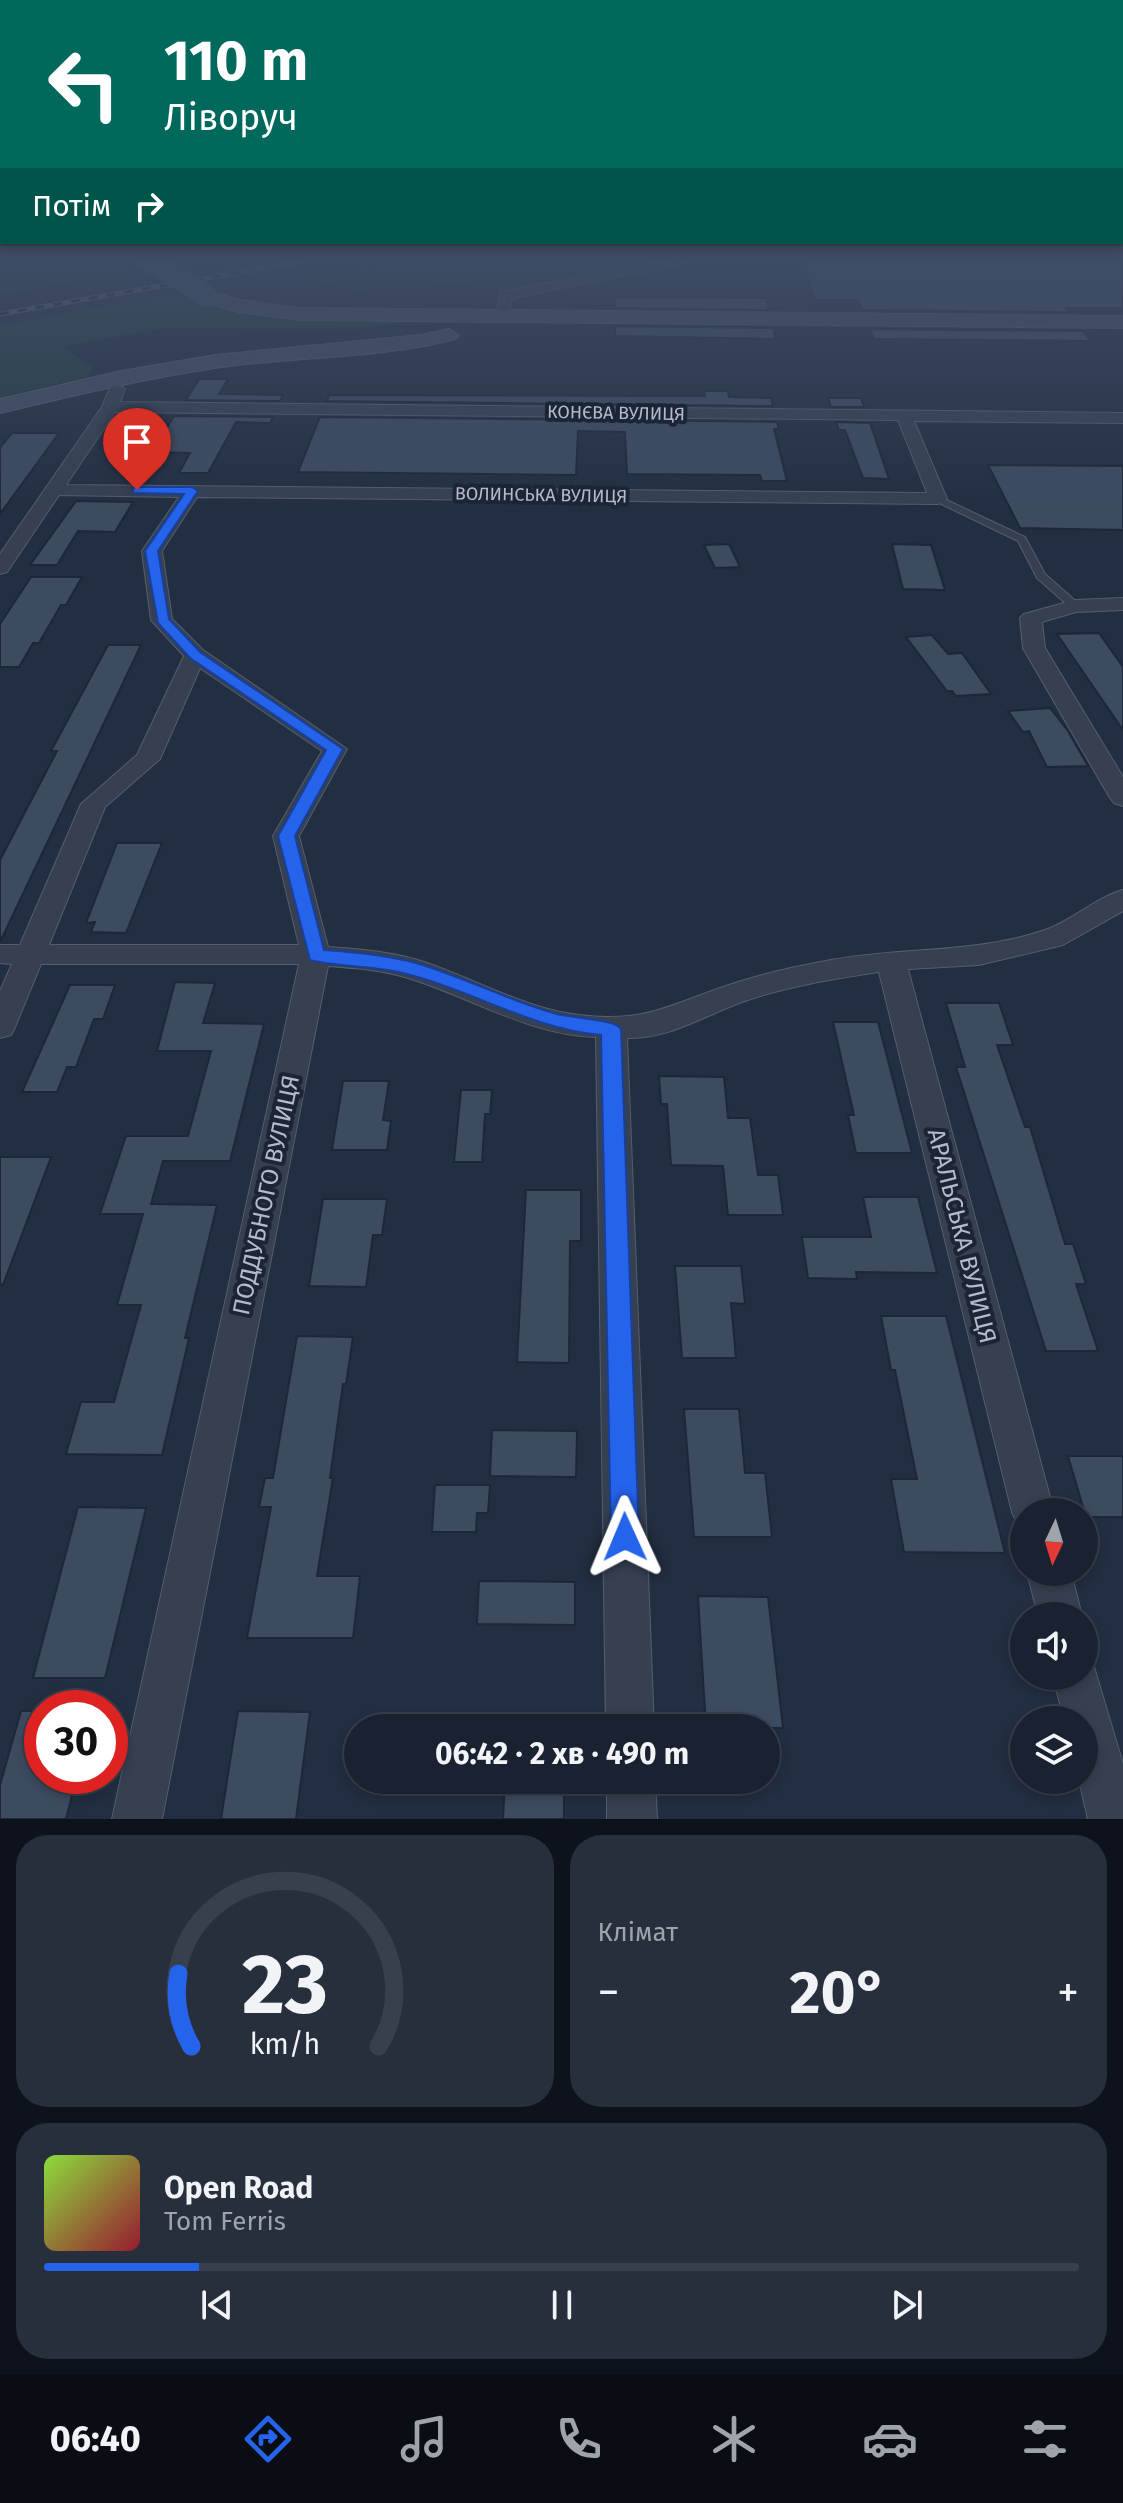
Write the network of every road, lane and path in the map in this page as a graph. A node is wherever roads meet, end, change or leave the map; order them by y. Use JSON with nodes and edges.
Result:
{"nodes":[{"id":1,"x":421,"y":341,"type":"edge"},
{"id":2,"x":121,"y":378,"type":"junction"},
{"id":3,"x":0,"y":406,"type":"edge"},
{"id":4,"x":110,"y":407,"type":"junction"},
{"id":5,"x":904,"y":416,"type":"junction"},
{"id":6,"x":1123,"y":418,"type":"edge"},
{"id":7,"x":54,"y":490,"type":"junction"},
{"id":8,"x":192,"y":491,"type":"junction"},
{"id":9,"x":938,"y":499,"type":"junction"},
{"id":10,"x":0,"y":568,"type":"edge"},
{"id":11,"x":1123,"y":604,"type":"edge"},
{"id":12,"x":1075,"y":606,"type":"junction"},
{"id":13,"x":195,"y":655,"type":"junction"},
{"id":14,"x":1123,"y":798,"type":"edge"},
{"id":15,"x":1123,"y":899,"type":"edge"},
{"id":16,"x":0,"y":954,"type":"edge"},
{"id":17,"x":33,"y":954,"type":"junction"},
{"id":18,"x":316,"y":955,"type":"junction"},
{"id":19,"x":891,"y":960,"type":"junction"},
{"id":20,"x":0,"y":1027,"type":"edge"},
{"id":21,"x":611,"y":1029,"type":"junction"},
{"id":22,"x":1029,"y":1498,"type":"edge"},
{"id":23,"x":1080,"y":1690,"type":"edge"},
{"id":24,"x":630,"y":1714,"type":"edge"},
{"id":25,"x":631,"y":1794,"type":"edge"},
{"id":26,"x":137,"y":1819,"type":"edge"},
{"id":27,"x":632,"y":1819,"type":"edge"},
{"id":28,"x":1113,"y":1819,"type":"edge"}],
"edges":[{"from":1,"to":2,"type":"main road"},
{"from":2,"to":3,"type":"main road"},
{"from":2,"to":4,"type":"street"},
{"from":4,"to":5,"type":"street","name":"КОНЄВА ВУЛИЦЯ"},
{"from":4,"to":7,"type":"street"},
{"from":5,"to":6,"type":"street","name":"КОНЄВА ВУЛИЦЯ"},
{"from":5,"to":9,"type":"street"},
{"from":7,"to":8,"type":"street","name":"ВОЛИНСЬКА ВУЛИЦЯ"},
{"from":7,"to":10,"type":"street"},
{"from":8,"to":9,"type":"street","name":"ВОЛИНСЬКА ВУЛИЦЯ"},
{"from":8,"to":13,"type":"street"},
{"from":9,"to":12,"type":"lane"},
{"from":11,"to":12,"type":"street"},
{"from":12,"to":14,"type":"street"},
{"from":13,"to":17,"type":"street"},
{"from":13,"to":18,"type":"street","name":"ПОДДУБНОГО ВУЛИЦЯ"},
{"from":15,"to":19,"type":"street"},
{"from":16,"to":17,"type":"street"},
{"from":17,"to":18,"type":"street"},
{"from":17,"to":20,"type":"street"},
{"from":18,"to":21,"type":"street"},
{"from":18,"to":26,"type":"street","name":"ПОДДУБНОГО ВУЛИЦЯ"},
{"from":19,"to":21,"type":"street"},
{"from":19,"to":22,"type":"street","name":"АРАЛЬСЬКА ВУЛИЦЯ"},
{"from":21,"to":24,"type":"street"},
{"from":23,"to":28,"type":"street"},
{"from":25,"to":27,"type":"street"}]}
